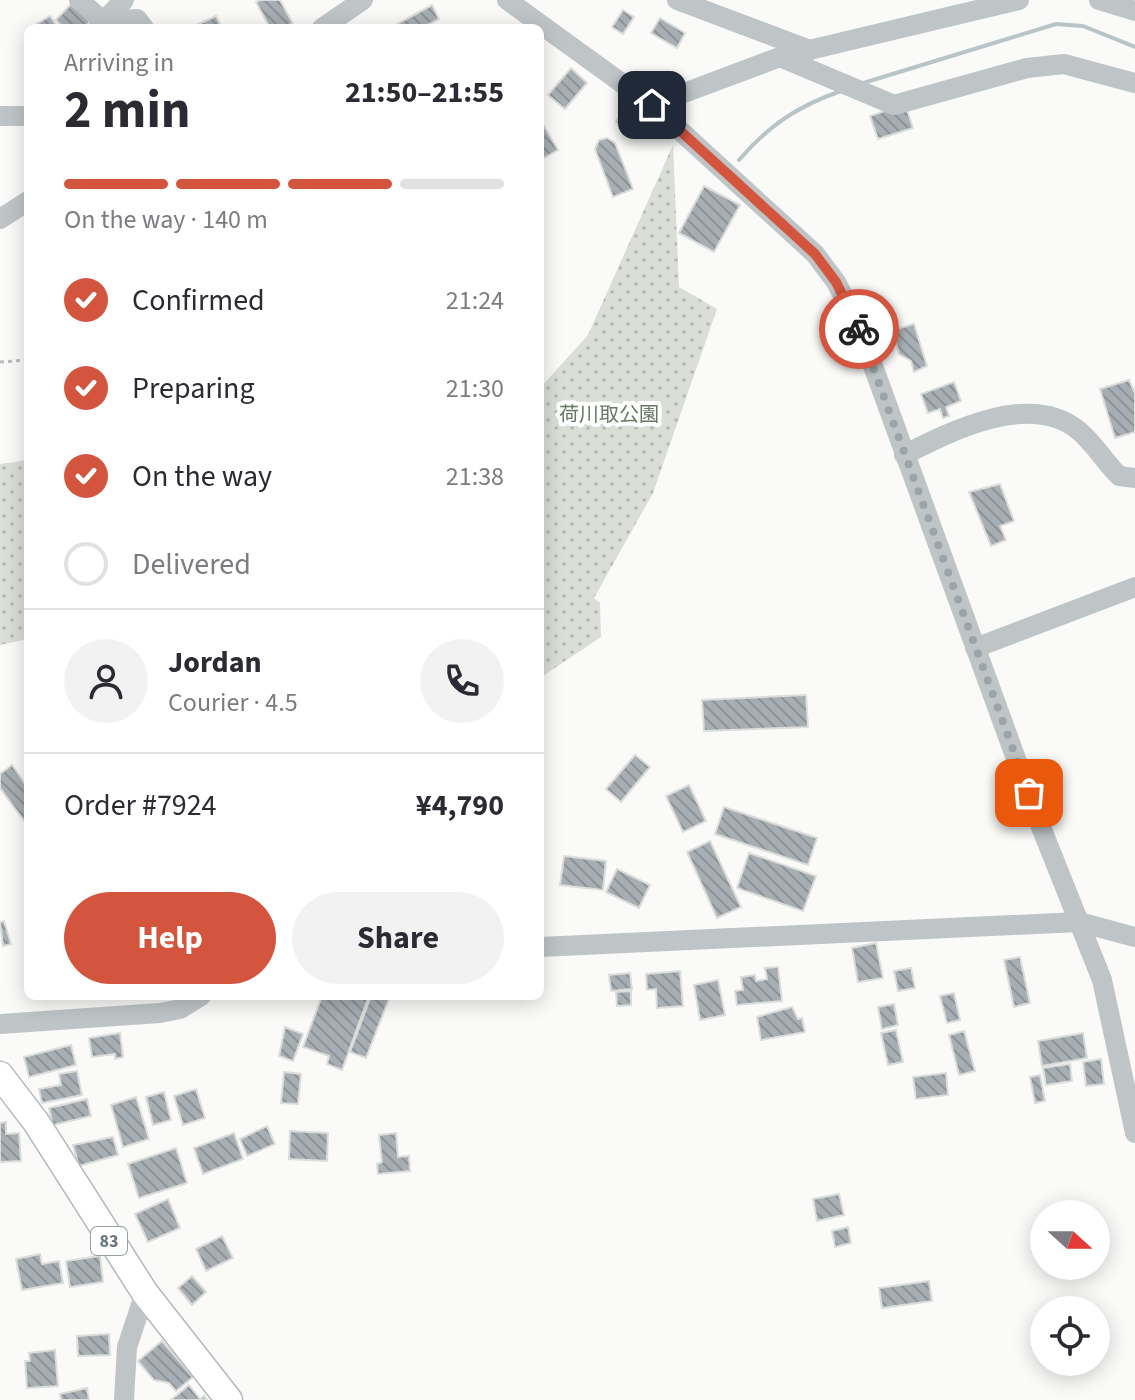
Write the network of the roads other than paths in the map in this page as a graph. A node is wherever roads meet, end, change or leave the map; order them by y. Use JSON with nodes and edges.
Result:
{"nodes":[{"id":1,"x":79,"y":0,"type":"edge"},
{"id":2,"x":124,"y":0,"type":"edge"},
{"id":3,"x":363,"y":0,"type":"edge"},
{"id":4,"x":507,"y":0,"type":"edge"},
{"id":5,"x":677,"y":0,"type":"edge"},
{"id":6,"x":1099,"y":0,"type":"edge"},
{"id":7,"x":1008,"y":2,"type":"edge"},
{"id":8,"x":1135,"y":11,"type":"edge"},
{"id":9,"x":100,"y":24,"type":"edge"},
{"id":10,"x":102,"y":24,"type":"edge"},
{"id":11,"x":107,"y":24,"type":"edge"},
{"id":12,"x":141,"y":24,"type":"edge"},
{"id":13,"x":328,"y":24,"type":"edge"},
{"id":14,"x":540,"y":24,"type":"edge"},
{"id":15,"x":544,"y":27,"type":"edge"},
{"id":16,"x":811,"y":60,"type":"junction"},
{"id":17,"x":1135,"y":83,"type":"edge"},
{"id":18,"x":652,"y":105,"type":"junction"},
{"id":19,"x":0,"y":116,"type":"edge"},
{"id":20,"x":24,"y":116,"type":"edge"},
{"id":21,"x":24,"y":204,"type":"edge"},
{"id":22,"x":0,"y":219,"type":"edge"},
{"id":23,"x":904,"y":455,"type":"junction"},
{"id":24,"x":1135,"y":478,"type":"edge"},
{"id":25,"x":1135,"y":587,"type":"edge"},
{"id":26,"x":975,"y":648,"type":"junction"},
{"id":27,"x":1079,"y":922,"type":"junction"},
{"id":28,"x":1135,"y":937,"type":"edge"},
{"id":29,"x":544,"y":947,"type":"edge"},
{"id":30,"x":195,"y":1000,"type":"edge"},
{"id":31,"x":0,"y":1024,"type":"edge"},
{"id":32,"x":0,"y":1075,"type":"edge"},
{"id":33,"x":1135,"y":1133,"type":"edge"},
{"id":34,"x":145,"y":1293,"type":"junction"},
{"id":35,"x":124,"y":1400,"type":"edge"},
{"id":36,"x":229,"y":1400,"type":"edge"}],
"edges":[{"from":1,"to":9,"type":"street"},
{"from":2,"to":10,"type":"street"},
{"from":3,"to":13,"type":"street"},
{"from":4,"to":14,"type":"street"},
{"from":5,"to":16,"type":"street"},
{"from":6,"to":8,"type":"street"},
{"from":7,"to":16,"type":"street"},
{"from":11,"to":12,"type":"street"},
{"from":15,"to":18,"type":"street"},
{"from":16,"to":17,"type":"street"},
{"from":16,"to":18,"type":"street"},
{"from":18,"to":23,"type":"street"},
{"from":19,"to":20,"type":"street"},
{"from":21,"to":22,"type":"street"},
{"from":23,"to":24,"type":"street"},
{"from":23,"to":26,"type":"street"},
{"from":25,"to":26,"type":"street"},
{"from":26,"to":27,"type":"street"},
{"from":27,"to":28,"type":"street"},
{"from":27,"to":29,"type":"street"},
{"from":27,"to":33,"type":"street"},
{"from":30,"to":31,"type":"street"},
{"from":32,"to":34,"type":"main road","number":"83"},
{"from":34,"to":35,"type":"street"},
{"from":34,"to":36,"type":"main road","number":"83"}]}
